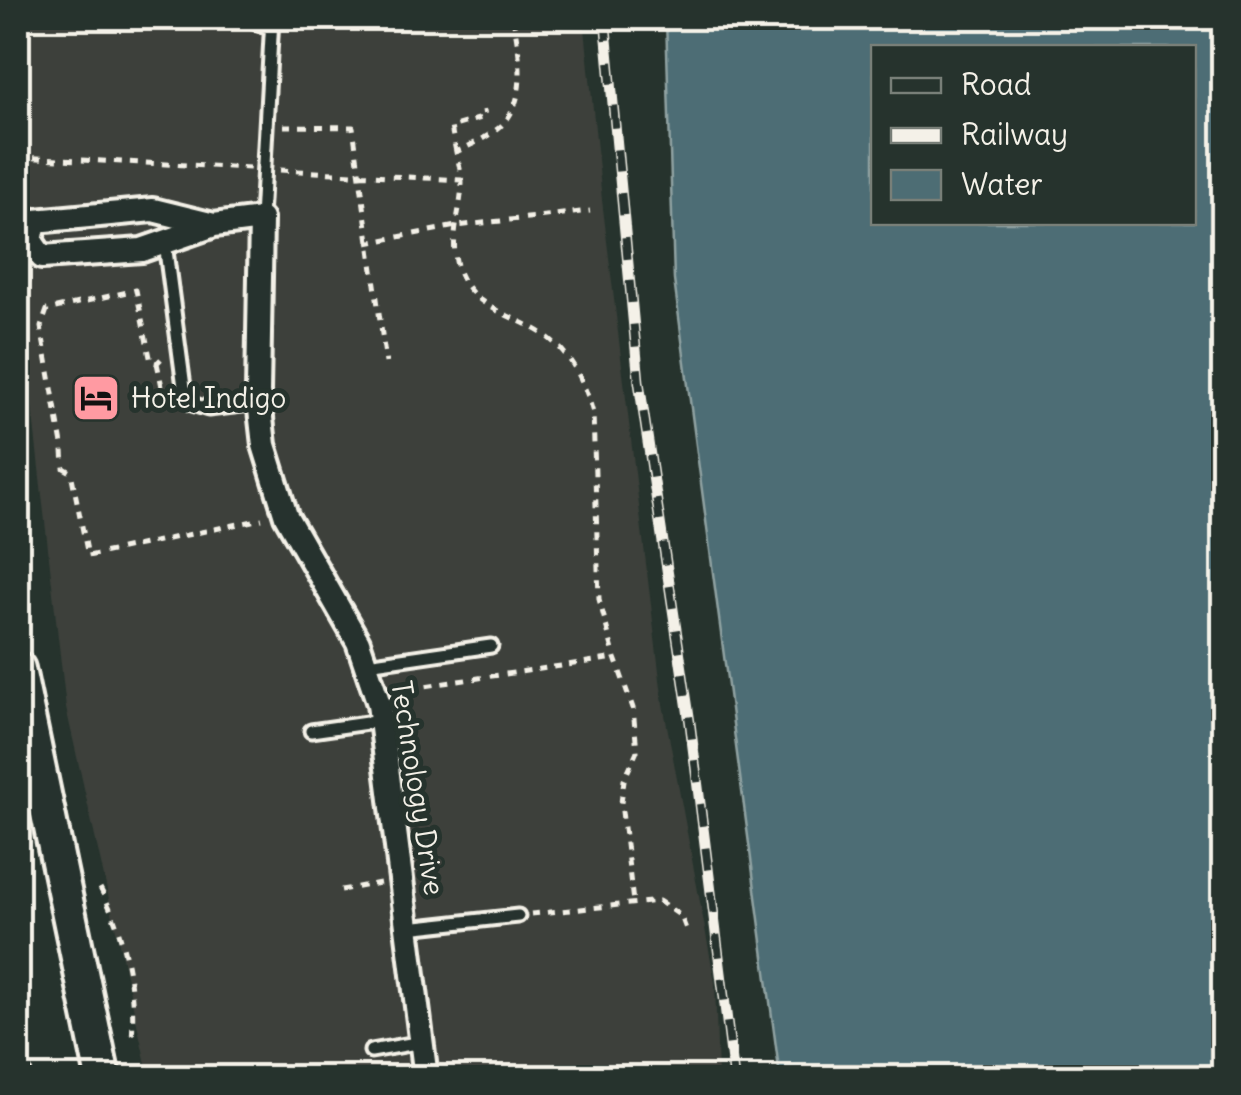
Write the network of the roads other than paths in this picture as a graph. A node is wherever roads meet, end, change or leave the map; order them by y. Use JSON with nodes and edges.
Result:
{"nodes":[{"id":1,"x":248,"y":18,"type":"edge"},
{"id":2,"x":271,"y":23,"type":"edge"},
{"id":3,"x":261,"y":219,"type":"junction"},
{"id":4,"x":214,"y":225,"type":"junction"},
{"id":5,"x":24,"y":242,"type":"edge"},
{"id":6,"x":165,"y":243,"type":"junction"},
{"id":7,"x":259,"y":403,"type":"junction"},
{"id":8,"x":491,"y":646,"type":"dead end"},
{"id":9,"x":367,"y":664,"type":"junction"},
{"id":10,"x":18,"y":669,"type":"edge"},
{"id":11,"x":383,"y":720,"type":"junction"},
{"id":12,"x":312,"y":731,"type":"dead end"},
{"id":13,"x":518,"y":916,"type":"road end"},
{"id":14,"x":408,"y":928,"type":"junction"},
{"id":15,"x":422,"y":1042,"type":"junction"},
{"id":16,"x":370,"y":1052,"type":"dead end"},
{"id":17,"x":103,"y":1078,"type":"edge"},
{"id":18,"x":426,"y":1078,"type":"edge"}],
"edges":[{"from":1,"to":2,"type":"lane"},
{"from":2,"to":3,"type":"lane"},
{"from":3,"to":4,"type":"street"},
{"from":3,"to":7,"type":"street","name":"Technology Drive"},
{"from":4,"to":5,"type":"street"},
{"from":4,"to":6,"type":"street"},
{"from":5,"to":6,"type":"street"},
{"from":6,"to":7,"type":"lane"},
{"from":7,"to":9,"type":"street","name":"Technology Drive"},
{"from":8,"to":9,"type":"lane"},
{"from":9,"to":11,"type":"street","name":"Technology Drive"},
{"from":10,"to":17,"type":"main road"},
{"from":11,"to":12,"type":"lane"},
{"from":11,"to":14,"type":"street","name":"Technology Drive"},
{"from":13,"to":14,"type":"lane"},
{"from":14,"to":15,"type":"street","name":"Technology Drive"},
{"from":15,"to":16,"type":"lane"},
{"from":15,"to":18,"type":"street","name":"Technology Drive"}]}
